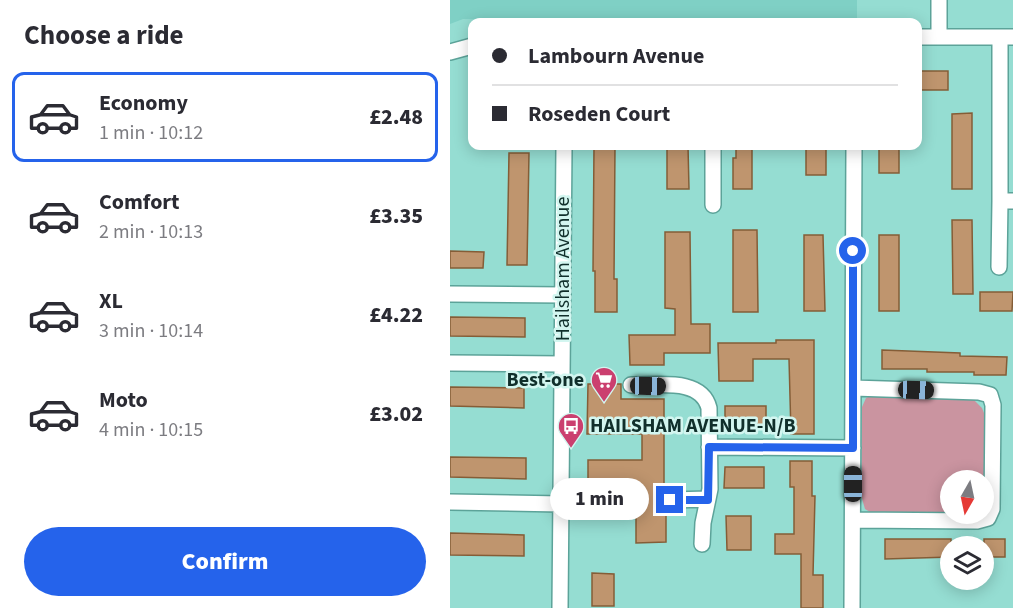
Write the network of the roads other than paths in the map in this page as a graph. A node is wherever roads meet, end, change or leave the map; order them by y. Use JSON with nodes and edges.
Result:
{"nodes":[{"id":1,"x":939,"y":0,"type":"edge"},
{"id":2,"x":922,"y":37,"type":"edge"},
{"id":3,"x":939,"y":37,"type":"junction"},
{"id":4,"x":1006,"y":37,"type":"edge"},
{"id":5,"x":468,"y":47,"type":"edge"},
{"id":6,"x":450,"y":52,"type":"edge"},
{"id":7,"x":564,"y":150,"type":"edge"},
{"id":8,"x":713,"y":150,"type":"edge"},
{"id":9,"x":854,"y":150,"type":"edge"},
{"id":10,"x":1006,"y":201,"type":"edge"},
{"id":11,"x":713,"y":205,"type":"dead end"},
{"id":12,"x":999,"y":267,"type":"dead end"},
{"id":13,"x":450,"y":294,"type":"edge"},
{"id":14,"x":563,"y":295,"type":"junction"},
{"id":15,"x":450,"y":363,"type":"edge"},
{"id":16,"x":562,"y":364,"type":"junction"},
{"id":17,"x":631,"y":385,"type":"dead end"},
{"id":18,"x":854,"y":388,"type":"junction"},
{"id":19,"x":709,"y":447,"type":"junction"},
{"id":20,"x":853,"y":448,"type":"junction"},
{"id":21,"x":670,"y":500,"type":"dead end"},
{"id":22,"x":708,"y":500,"type":"junction"},
{"id":23,"x":450,"y":502,"type":"edge"},
{"id":24,"x":561,"y":504,"type":"junction"},
{"id":25,"x":853,"y":520,"type":"junction"},
{"id":26,"x":702,"y":544,"type":"dead end"},
{"id":27,"x":560,"y":608,"type":"edge"},
{"id":28,"x":852,"y":608,"type":"edge"}],
"edges":[{"from":1,"to":3,"type":"street"},
{"from":2,"to":3,"type":"street"},
{"from":3,"to":4,"type":"street"},
{"from":4,"to":10,"type":"street"},
{"from":5,"to":6,"type":"street"},
{"from":7,"to":14,"type":"street","name":"Hailsham Avenue"},
{"from":8,"to":11,"type":"street"},
{"from":9,"to":18,"type":"street"},
{"from":10,"to":12,"type":"street"},
{"from":13,"to":14,"type":"street"},
{"from":14,"to":16,"type":"street","name":"Hailsham Avenue"},
{"from":15,"to":16,"type":"street"},
{"from":16,"to":24,"type":"street","name":"Hailsham Avenue"},
{"from":17,"to":19,"type":"street"},
{"from":18,"to":20,"type":"street"},
{"from":18,"to":25,"type":"street"},
{"from":19,"to":20,"type":"street"},
{"from":19,"to":22,"type":"street"},
{"from":20,"to":25,"type":"street"},
{"from":21,"to":22,"type":"street"},
{"from":22,"to":26,"type":"street"},
{"from":23,"to":24,"type":"street"},
{"from":24,"to":27,"type":"street","name":"Hailsham Avenue"},
{"from":25,"to":28,"type":"street"}]}
